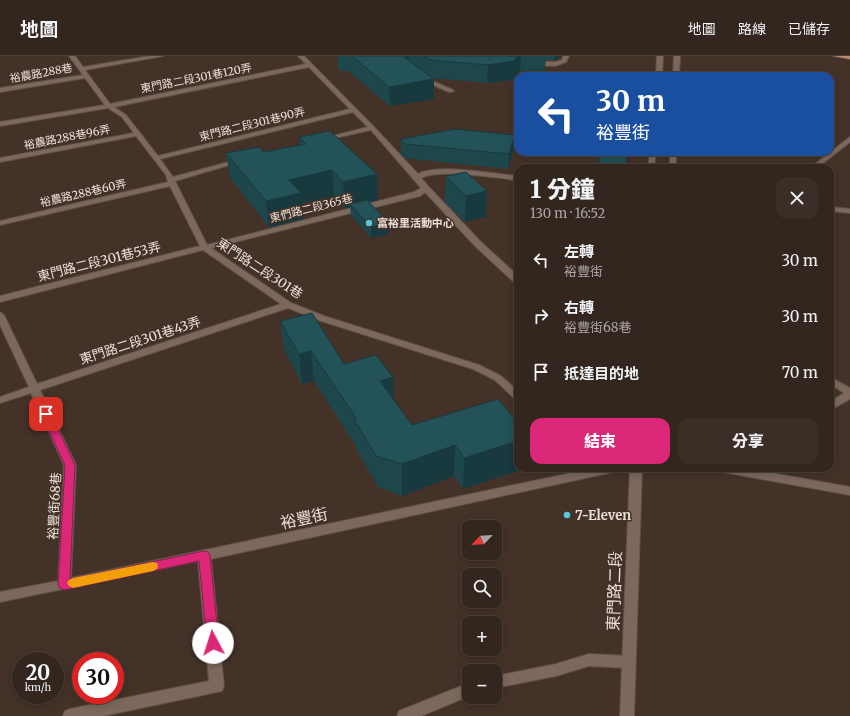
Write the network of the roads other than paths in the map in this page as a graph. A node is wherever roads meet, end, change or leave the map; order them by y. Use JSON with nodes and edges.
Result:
{"nodes":[{"id":1,"x":73,"y":56,"type":"edge"},
{"id":2,"x":160,"y":56,"type":"edge"},
{"id":3,"x":301,"y":56,"type":"edge"},
{"id":4,"x":566,"y":56,"type":"edge"},
{"id":5,"x":660,"y":56,"type":"edge"},
{"id":6,"x":677,"y":56,"type":"edge"},
{"id":7,"x":836,"y":56,"type":"edge"},
{"id":8,"x":850,"y":57,"type":"edge"},
{"id":9,"x":524,"y":62,"type":"dead end"},
{"id":10,"x":311,"y":66,"type":"junction"},
{"id":11,"x":83,"y":72,"type":"junction"},
{"id":12,"x":659,"y":72,"type":"edge"},
{"id":13,"x":676,"y":72,"type":"edge"},
{"id":14,"x":417,"y":76,"type":"edge"},
{"id":15,"x":0,"y":90,"type":"edge"},
{"id":16,"x":450,"y":91,"type":"dead end"},
{"id":17,"x":108,"y":105,"type":"junction"},
{"id":18,"x":353,"y":110,"type":"junction"},
{"id":19,"x":0,"y":124,"type":"edge"},
{"id":20,"x":372,"y":128,"type":"junction"},
{"id":21,"x":137,"y":134,"type":"junction"},
{"id":22,"x":850,"y":139,"type":"edge"},
{"id":23,"x":319,"y":141,"type":"edge"},
{"id":24,"x":834,"y":152,"type":"edge"},
{"id":25,"x":828,"y":156,"type":"edge"},
{"id":26,"x":156,"y":158,"type":"junction"},
{"id":27,"x":0,"y":160,"type":"edge"},
{"id":28,"x":244,"y":160,"type":"edge"},
{"id":29,"x":818,"y":164,"type":"edge"},
{"id":30,"x":417,"y":177,"type":"junction"},
{"id":31,"x":514,"y":178,"type":"edge"},
{"id":32,"x":171,"y":182,"type":"junction"},
{"id":33,"x":425,"y":188,"type":"junction"},
{"id":34,"x":834,"y":209,"type":"edge"},
{"id":35,"x":850,"y":211,"type":"edge"},
{"id":36,"x":0,"y":223,"type":"edge"},
{"id":37,"x":204,"y":247,"type":"junction"},
{"id":38,"x":514,"y":277,"type":"edge"},
{"id":39,"x":0,"y":299,"type":"edge"},
{"id":40,"x":288,"y":305,"type":"junction"},
{"id":41,"x":0,"y":314,"type":"edge"},
{"id":42,"x":834,"y":383,"type":"edge"},
{"id":43,"x":34,"y":388,"type":"junction"},
{"id":44,"x":514,"y":392,"type":"edge"},
{"id":45,"x":850,"y":393,"type":"edge"},
{"id":46,"x":0,"y":400,"type":"edge"},
{"id":47,"x":834,"y":404,"type":"edge"},
{"id":48,"x":595,"y":472,"type":"edge"},
{"id":49,"x":636,"y":472,"type":"edge"},
{"id":50,"x":763,"y":472,"type":"edge"},
{"id":51,"x":850,"y":491,"type":"edge"},
{"id":52,"x":204,"y":555,"type":"junction"},
{"id":53,"x":64,"y":585,"type":"junction"},
{"id":54,"x":0,"y":597,"type":"edge"},
{"id":55,"x":628,"y":662,"type":"junction"},
{"id":56,"x":502,"y":681,"type":"edge"},
{"id":57,"x":462,"y":692,"type":"edge"},
{"id":58,"x":70,"y":716,"type":"edge"},
{"id":59,"x":404,"y":716,"type":"edge"},
{"id":60,"x":627,"y":716,"type":"edge"}],
"edges":[{"from":1,"to":11,"type":"street","name":"東門路二段301巷"},
{"from":2,"to":11,"type":"street","name":"裕農路288巷"},
{"from":3,"to":10,"type":"street"},
{"from":4,"to":9,"type":"street"},
{"from":5,"to":12,"type":"street"},
{"from":6,"to":13,"type":"street"},
{"from":7,"to":8,"type":"main road"},
{"from":10,"to":17,"type":"street","name":"東門路二段301巷120弄"},
{"from":10,"to":18,"type":"street"},
{"from":11,"to":15,"type":"street","name":"裕農路288巷"},
{"from":11,"to":17,"type":"street","name":"東門路二段301巷"},
{"from":14,"to":16,"type":"street"},
{"from":17,"to":19,"type":"street","name":"東門路二段301巷120弄"},
{"from":17,"to":21,"type":"street","name":"東門路二段301巷"},
{"from":18,"to":20,"type":"street"},
{"from":18,"to":26,"type":"street","name":"東門路二段301巷90弄"},
{"from":20,"to":23,"type":"street"},
{"from":20,"to":30,"type":"street"},
{"from":21,"to":26,"type":"street","name":"東門路二段301巷"},
{"from":21,"to":27,"type":"street","name":"裕農路288巷96弄"},
{"from":22,"to":24,"type":"street"},
{"from":25,"to":29,"type":"street"},
{"from":26,"to":32,"type":"street","name":"東門路二段301巷"},
{"from":28,"to":32,"type":"street","name":"裕農路288巷60弄"},
{"from":30,"to":31,"type":"street"},
{"from":30,"to":33,"type":"street"},
{"from":32,"to":36,"type":"street","name":"裕農路288巷60弄"},
{"from":32,"to":37,"type":"street","name":"東門路二段301巷"},
{"from":33,"to":37,"type":"street","name":"東們路二段365巷"},
{"from":33,"to":38,"type":"street"},
{"from":34,"to":35,"type":"street"},
{"from":37,"to":39,"type":"street","name":"東門路二段301巷53弄"},
{"from":37,"to":40,"type":"street","name":"東門路二段301巷"},
{"from":40,"to":43,"type":"street","name":"東門路二段301巷43弄"},
{"from":40,"to":44,"type":"street","name":"東門路二段301巷"},
{"from":41,"to":43,"type":"street"},
{"from":42,"to":45,"type":"street"},
{"from":43,"to":46,"type":"street","name":"東門路二段301巷43弄"},
{"from":43,"to":53,"type":"street","name":"裕豐街68巷"},
{"from":45,"to":47,"type":"street"},
{"from":48,"to":52,"type":"street","name":"裕豐街"},
{"from":49,"to":55,"type":"street","name":"東門路二段"},
{"from":50,"to":51,"type":"street"},
{"from":52,"to":53,"type":"street","name":"裕豐街"},
{"from":52,"to":58,"type":"street"},
{"from":53,"to":54,"type":"street","name":"裕豐街"},
{"from":55,"to":56,"type":"street"},
{"from":55,"to":60,"type":"street","name":"東門路二段"},
{"from":57,"to":59,"type":"street"}]}
